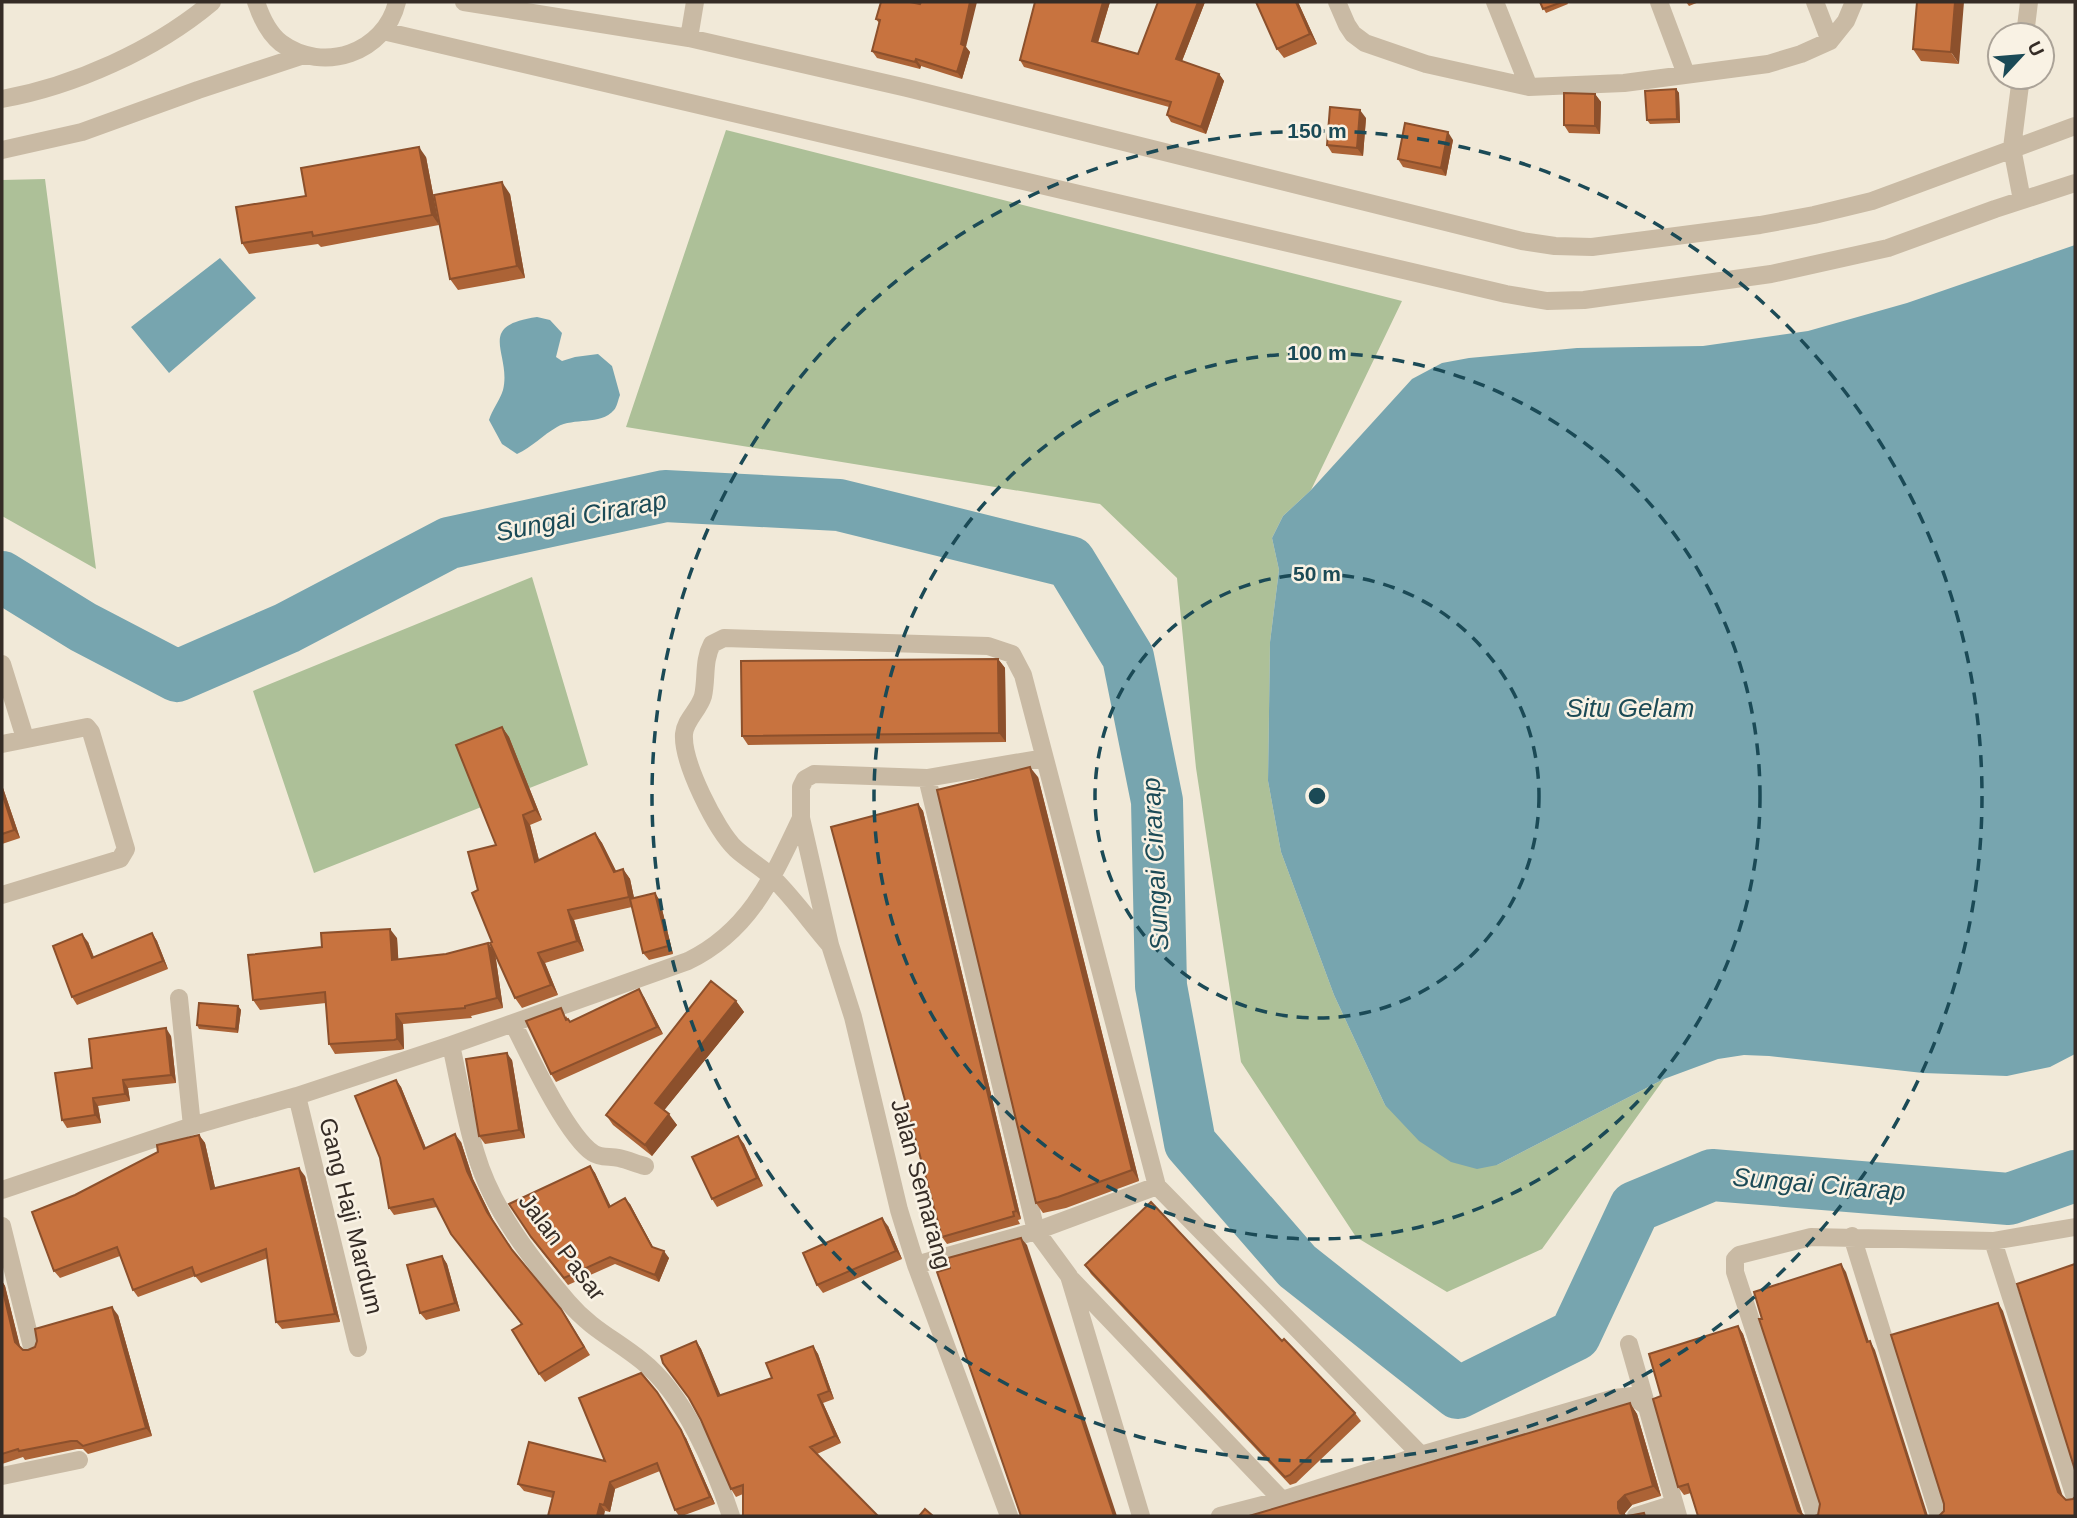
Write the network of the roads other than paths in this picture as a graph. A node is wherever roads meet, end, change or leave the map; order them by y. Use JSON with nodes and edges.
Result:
{"nodes":[{"id":1,"x":212,"y":2,"type":"edge"},
{"id":2,"x":256,"y":2,"type":"edge"},
{"id":3,"x":397,"y":2,"type":"edge"},
{"id":4,"x":464,"y":2,"type":"edge"},
{"id":5,"x":695,"y":2,"type":"edge"},
{"id":6,"x":1337,"y":2,"type":"edge"},
{"id":7,"x":1495,"y":2,"type":"edge"},
{"id":8,"x":1658,"y":2,"type":"edge"},
{"id":9,"x":1815,"y":2,"type":"edge"},
{"id":10,"x":1854,"y":2,"type":"edge"},
{"id":11,"x":2029,"y":2,"type":"edge"},
{"id":12,"x":2027,"y":21,"type":"edge"},
{"id":13,"x":383,"y":32,"type":"junction"},
{"id":14,"x":688,"y":38,"type":"junction"},
{"id":15,"x":1830,"y":41,"type":"junction"},
{"id":16,"x":304,"y":55,"type":"junction"},
{"id":17,"x":1686,"y":74,"type":"junction"},
{"id":18,"x":1529,"y":87,"type":"junction"},
{"id":19,"x":2019,"y":91,"type":"edge"},
{"id":20,"x":2,"y":99,"type":"edge"},
{"id":21,"x":2075,"y":126,"type":"edge"},
{"id":22,"x":2,"y":150,"type":"edge"},
{"id":23,"x":2012,"y":154,"type":"junction"},
{"id":24,"x":2075,"y":183,"type":"edge"},
{"id":25,"x":2021,"y":195,"type":"junction"},
{"id":26,"x":2,"y":664,"type":"edge"},
{"id":27,"x":25,"y":738,"type":"junction"},
{"id":28,"x":2,"y":744,"type":"edge"},
{"id":29,"x":1045,"y":758,"type":"junction"},
{"id":30,"x":927,"y":778,"type":"junction"},
{"id":31,"x":801,"y":818,"type":"junction"},
{"id":32,"x":772,"y":877,"type":"junction"},
{"id":33,"x":2,"y":895,"type":"edge"},
{"id":34,"x":830,"y":945,"type":"junction"},
{"id":35,"x":179,"y":998,"type":"dead end"},
{"id":36,"x":513,"y":1023,"type":"junction"},
{"id":37,"x":451,"y":1045,"type":"junction"},
{"id":38,"x":297,"y":1096,"type":"junction"},
{"id":39,"x":192,"y":1126,"type":"junction"},
{"id":40,"x":645,"y":1166,"type":"edge"},
{"id":41,"x":1157,"y":1186,"type":"junction"},
{"id":42,"x":2,"y":1190,"type":"edge"},
{"id":43,"x":2,"y":1226,"type":"edge"},
{"id":44,"x":2075,"y":1227,"type":"edge"},
{"id":45,"x":1036,"y":1231,"type":"junction"},
{"id":46,"x":1852,"y":1236,"type":"junction"},
{"id":47,"x":1993,"y":1241,"type":"junction"},
{"id":48,"x":916,"y":1265,"type":"junction"},
{"id":49,"x":1069,"y":1276,"type":"junction"},
{"id":50,"x":1629,"y":1344,"type":"dead end"},
{"id":51,"x":33,"y":1347,"type":"edge"},
{"id":52,"x":358,"y":1348,"type":"dead end"},
{"id":53,"x":1646,"y":1406,"type":"junction"},
{"id":54,"x":1421,"y":1455,"type":"junction"},
{"id":55,"x":79,"y":1460,"type":"edge"},
{"id":56,"x":2,"y":1476,"type":"edge"},
{"id":57,"x":2075,"y":1497,"type":"edge"},
{"id":58,"x":1282,"y":1500,"type":"junction"},
{"id":59,"x":1676,"y":1510,"type":"edge"},
{"id":60,"x":731,"y":1516,"type":"edge"},
{"id":61,"x":1009,"y":1516,"type":"edge"},
{"id":62,"x":1141,"y":1516,"type":"edge"},
{"id":63,"x":1220,"y":1516,"type":"edge"},
{"id":64,"x":1636,"y":1516,"type":"edge"},
{"id":65,"x":1815,"y":1516,"type":"edge"},
{"id":66,"x":1939,"y":1516,"type":"edge"}],
"edges":[{"from":1,"to":20,"type":"street"},
{"from":2,"to":16,"type":"street"},
{"from":3,"to":13,"type":"street"},
{"from":4,"to":14,"type":"street"},
{"from":5,"to":14,"type":"street"},
{"from":6,"to":18,"type":"street"},
{"from":7,"to":18,"type":"street"},
{"from":8,"to":17,"type":"street"},
{"from":9,"to":15,"type":"street"},
{"from":10,"to":15,"type":"street"},
{"from":11,"to":12,"type":"street"},
{"from":13,"to":16,"type":"street"},
{"from":13,"to":25,"type":"street"},
{"from":14,"to":23,"type":"street"},
{"from":15,"to":17,"type":"street"},
{"from":16,"to":22,"type":"street"},
{"from":17,"to":18,"type":"street"},
{"from":19,"to":23,"type":"street"},
{"from":21,"to":23,"type":"street"},
{"from":23,"to":25,"type":"street"},
{"from":24,"to":25,"type":"street"},
{"from":26,"to":27,"type":"street"},
{"from":27,"to":28,"type":"street"},
{"from":27,"to":33,"type":"street"},
{"from":29,"to":30,"type":"street"},
{"from":29,"to":32,"type":"street","name":"Jalan Semarang"},
{"from":29,"to":41,"type":"street"},
{"from":30,"to":31,"type":"street"},
{"from":30,"to":45,"type":"street"},
{"from":31,"to":32,"type":"street"},
{"from":31,"to":34,"type":"street"},
{"from":32,"to":34,"type":"street","name":"Jalan Semarang"},
{"from":32,"to":36,"type":"street"},
{"from":34,"to":48,"type":"street","name":"Jalan Semarang"},
{"from":35,"to":39,"type":"street"},
{"from":36,"to":37,"type":"street"},
{"from":36,"to":40,"type":"street"},
{"from":37,"to":38,"type":"street"},
{"from":37,"to":60,"type":"street","name":"Jalan Pasar"},
{"from":38,"to":39,"type":"street"},
{"from":38,"to":52,"type":"street","name":"Gang Haji Mardum"},
{"from":39,"to":42,"type":"street"},
{"from":41,"to":45,"type":"street"},
{"from":41,"to":54,"type":"street"},
{"from":43,"to":51,"type":"street"},
{"from":44,"to":47,"type":"street"},
{"from":45,"to":48,"type":"street"},
{"from":45,"to":49,"type":"street"},
{"from":46,"to":47,"type":"street"},
{"from":46,"to":65,"type":"street"},
{"from":46,"to":66,"type":"street"},
{"from":47,"to":57,"type":"street"},
{"from":48,"to":61,"type":"street","name":"Jalan Semarang"},
{"from":49,"to":58,"type":"street"},
{"from":49,"to":62,"type":"street"},
{"from":50,"to":53,"type":"street"},
{"from":53,"to":54,"type":"street"},
{"from":53,"to":59,"type":"street"},
{"from":54,"to":58,"type":"street"},
{"from":55,"to":56,"type":"street"},
{"from":58,"to":63,"type":"street"},
{"from":59,"to":64,"type":"street"}]}
